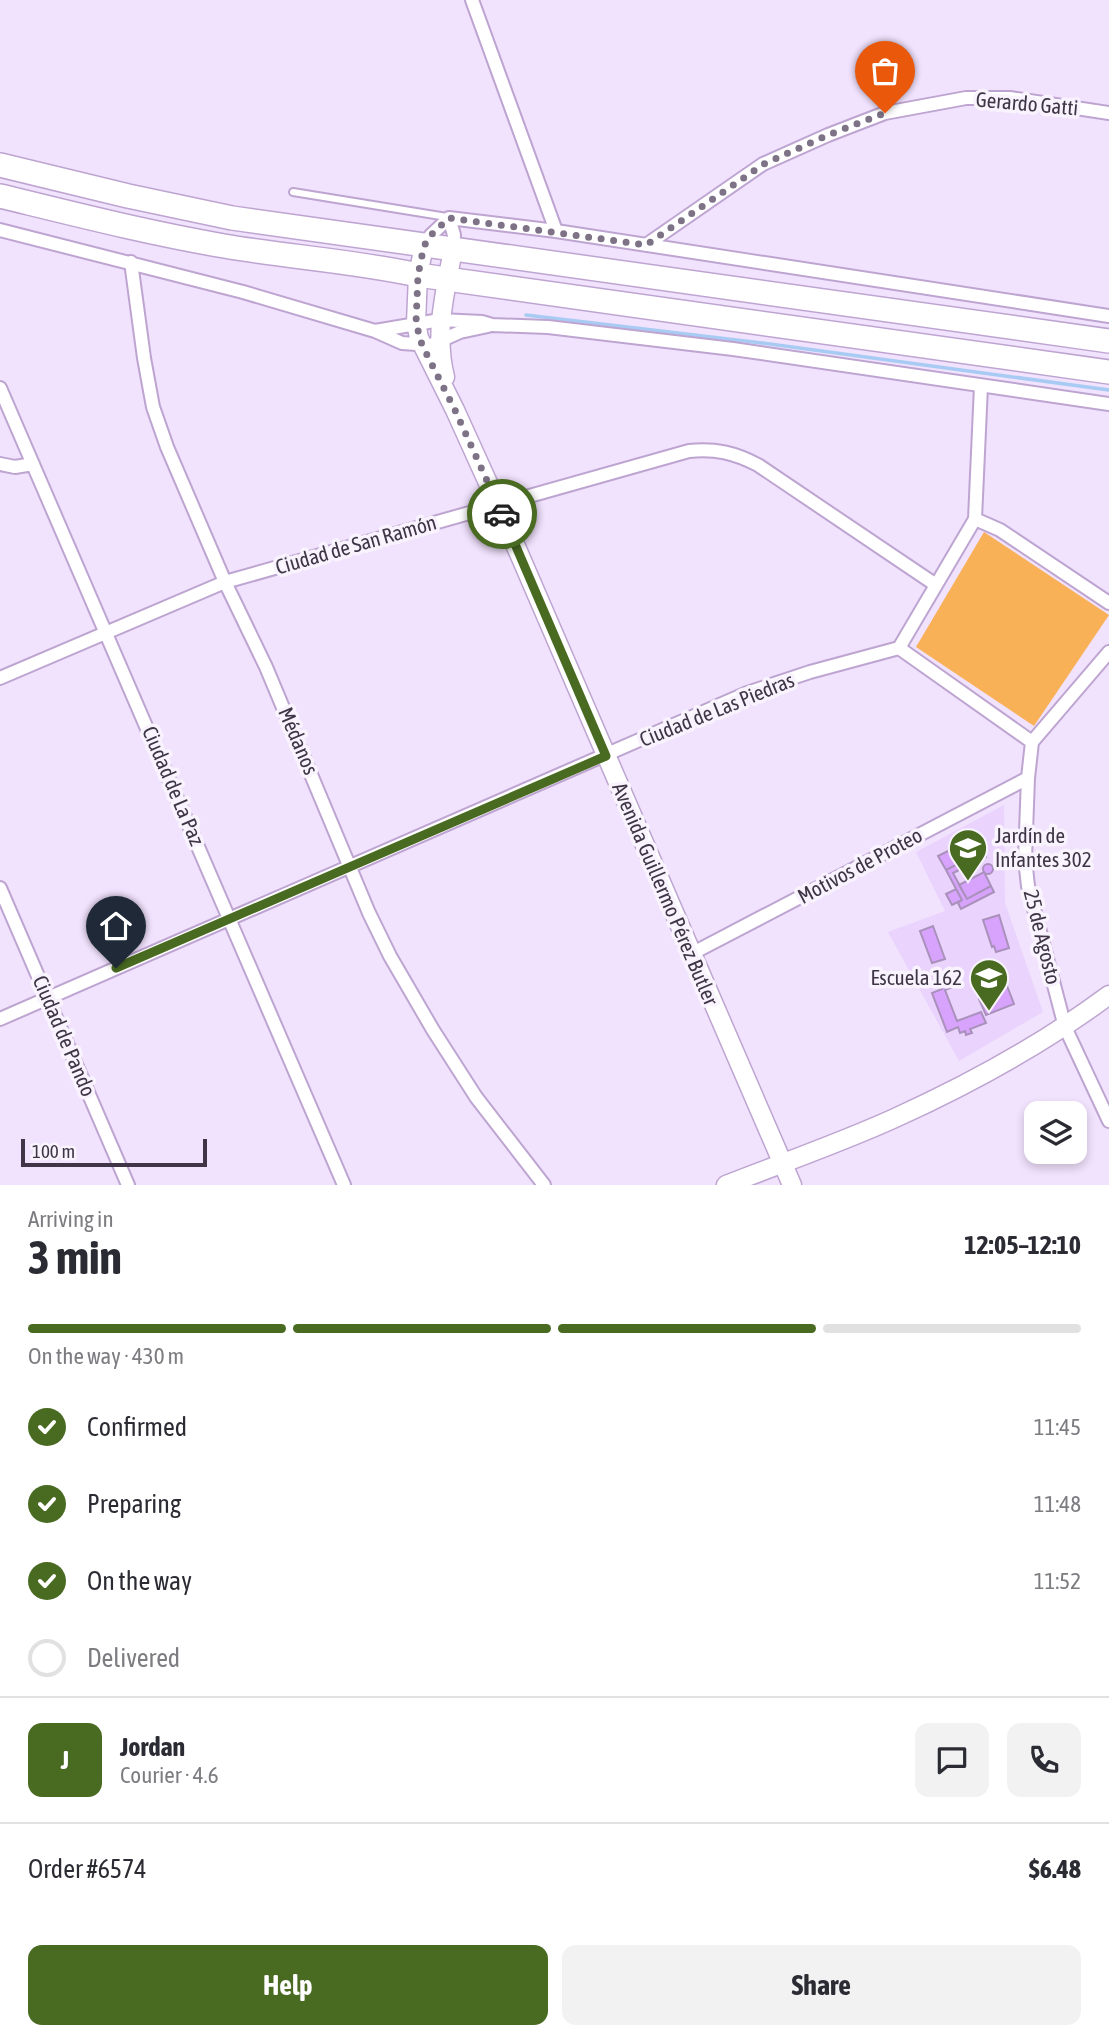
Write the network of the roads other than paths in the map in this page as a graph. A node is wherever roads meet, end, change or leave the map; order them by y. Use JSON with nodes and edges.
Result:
{"nodes":[{"id":1,"x":472,"y":0,"type":"edge"},
{"id":2,"x":1109,"y":113,"type":"edge"},
{"id":3,"x":0,"y":165,"type":"edge"},
{"id":4,"x":293,"y":192,"type":"dead end"},
{"id":5,"x":0,"y":195,"type":"edge"},
{"id":6,"x":449,"y":218,"type":"junction"},
{"id":7,"x":0,"y":230,"type":"edge"},
{"id":8,"x":556,"y":231,"type":"junction"},
{"id":9,"x":646,"y":245,"type":"junction"},
{"id":10,"x":424,"y":246,"type":"junction"},
{"id":11,"x":453,"y":250,"type":"junction"},
{"id":12,"x":131,"y":262,"type":"junction"},
{"id":13,"x":418,"y":275,"type":"junction"},
{"id":14,"x":448,"y":279,"type":"junction"},
{"id":15,"x":1109,"y":316,"type":"edge"},
{"id":16,"x":440,"y":320,"type":"junction"},
{"id":17,"x":416,"y":323,"type":"junction"},
{"id":18,"x":492,"y":325,"type":"junction"},
{"id":19,"x":375,"y":331,"type":"junction"},
{"id":20,"x":1109,"y":341,"type":"edge"},
{"id":21,"x":430,"y":343,"type":"junction"},
{"id":22,"x":1109,"y":372,"type":"edge"},
{"id":23,"x":981,"y":386,"type":"junction"},
{"id":24,"x":0,"y":387,"type":"edge"},
{"id":25,"x":1109,"y":404,"type":"edge"},
{"id":26,"x":0,"y":464,"type":"edge"},
{"id":27,"x":33,"y":464,"type":"junction"},
{"id":28,"x":498,"y":505,"type":"junction"},
{"id":29,"x":975,"y":519,"type":"junction"},
{"id":30,"x":225,"y":582,"type":"junction"},
{"id":31,"x":936,"y":585,"type":"junction"},
{"id":32,"x":1109,"y":603,"type":"edge"},
{"id":33,"x":106,"y":632,"type":"junction"},
{"id":34,"x":899,"y":648,"type":"junction"},
{"id":35,"x":1109,"y":652,"type":"edge"},
{"id":36,"x":0,"y":678,"type":"edge"},
{"id":37,"x":1032,"y":743,"type":"junction"},
{"id":38,"x":606,"y":756,"type":"junction"},
{"id":39,"x":1028,"y":778,"type":"junction"},
{"id":40,"x":349,"y":867,"type":"junction"},
{"id":41,"x":0,"y":888,"type":"edge"},
{"id":42,"x":230,"y":917,"type":"junction"},
{"id":43,"x":691,"y":954,"type":"junction"},
{"id":44,"x":1109,"y":995,"type":"edge"},
{"id":45,"x":48,"y":999,"type":"junction"},
{"id":46,"x":0,"y":1019,"type":"edge"},
{"id":47,"x":1065,"y":1027,"type":"junction"},
{"id":48,"x":1109,"y":1121,"type":"edge"},
{"id":49,"x":782,"y":1163,"type":"junction"},
{"id":50,"x":128,"y":1185,"type":"edge"},
{"id":51,"x":344,"y":1185,"type":"edge"},
{"id":52,"x":544,"y":1185,"type":"edge"},
{"id":53,"x":726,"y":1185,"type":"edge"},
{"id":54,"x":792,"y":1185,"type":"edge"}],
"edges":[{"from":1,"to":8,"type":"street"},
{"from":2,"to":9,"type":"street","name":"Gerardo Gatti"},
{"from":3,"to":10,"type":"highway"},
{"from":4,"to":6,"type":"lane"},
{"from":5,"to":13,"type":"highway"},
{"from":6,"to":8,"type":"street"},
{"from":6,"to":10,"type":"street"},
{"from":6,"to":11,"type":"street"},
{"from":7,"to":12,"type":"street"},
{"from":8,"to":9,"type":"street"},
{"from":9,"to":15,"type":"street"},
{"from":10,"to":11,"type":"highway"},
{"from":10,"to":13,"type":"street","name":"Avenida Guillermo Pérez Butler"},
{"from":11,"to":14,"type":"street"},
{"from":11,"to":20,"type":"highway"},
{"from":12,"to":19,"type":"street"},
{"from":12,"to":30,"type":"street","name":"Médanos"},
{"from":13,"to":14,"type":"highway"},
{"from":13,"to":17,"type":"street","name":"Avenida Guillermo Pérez Butler"},
{"from":14,"to":16,"type":"street"},
{"from":14,"to":22,"type":"highway"},
{"from":16,"to":17,"type":"street"},
{"from":16,"to":18,"type":"street"},
{"from":16,"to":21,"type":"street"},
{"from":17,"to":19,"type":"street"},
{"from":17,"to":21,"type":"street","name":"Avenida Guillermo Pérez Butler"},
{"from":18,"to":21,"type":"street"},
{"from":18,"to":23,"type":"street"},
{"from":19,"to":21,"type":"street"},
{"from":21,"to":28,"type":"street","name":"Avenida Guillermo Pérez Butler"},
{"from":23,"to":25,"type":"street"},
{"from":23,"to":29,"type":"street"},
{"from":24,"to":27,"type":"street","name":"Ciudad de La Paz"},
{"from":26,"to":27,"type":"street"},
{"from":27,"to":33,"type":"street","name":"Ciudad de La Paz"},
{"from":28,"to":30,"type":"street","name":"Ciudad de San Ramón"},
{"from":28,"to":31,"type":"street","name":"Ciudad de San Ramón"},
{"from":28,"to":38,"type":"street","name":"Avenida Guillermo Pérez Butler"},
{"from":29,"to":31,"type":"street"},
{"from":29,"to":32,"type":"street"},
{"from":30,"to":33,"type":"street","name":"Ciudad de San Ramón"},
{"from":30,"to":40,"type":"street","name":"Médanos"},
{"from":31,"to":34,"type":"street"},
{"from":33,"to":36,"type":"street","name":"Ciudad de San Ramón"},
{"from":33,"to":42,"type":"street","name":"Ciudad de La Paz"},
{"from":34,"to":37,"type":"street"},
{"from":34,"to":38,"type":"street","name":"Ciudad de Las Piedras"},
{"from":35,"to":37,"type":"street"},
{"from":37,"to":39,"type":"street","name":"25 de Agosto"},
{"from":38,"to":40,"type":"street","name":"Ciudad de Las Piedras"},
{"from":38,"to":43,"type":"street","name":"Avenida Guillermo Pérez Butler"},
{"from":39,"to":43,"type":"street","name":"Motivos de Proteo"},
{"from":39,"to":47,"type":"street","name":"25 de Agosto"},
{"from":40,"to":42,"type":"street","name":"Ciudad de Las Piedras"},
{"from":40,"to":52,"type":"street","name":"Médanos"},
{"from":41,"to":45,"type":"street","name":"Ciudad de Pando"},
{"from":42,"to":45,"type":"street","name":"Ciudad de Las Piedras"},
{"from":42,"to":51,"type":"street","name":"Ciudad de La Paz"},
{"from":43,"to":49,"type":"street","name":"Avenida Guillermo Pérez Butler"},
{"from":44,"to":47,"type":"street"},
{"from":45,"to":46,"type":"street","name":"Ciudad de Las Piedras"},
{"from":45,"to":50,"type":"street","name":"Ciudad de Pando"},
{"from":47,"to":48,"type":"street","name":"25 de Agosto"},
{"from":47,"to":49,"type":"street"},
{"from":49,"to":53,"type":"street"},
{"from":49,"to":54,"type":"street","name":"Avenida Guillermo Pérez Butler"}]}
